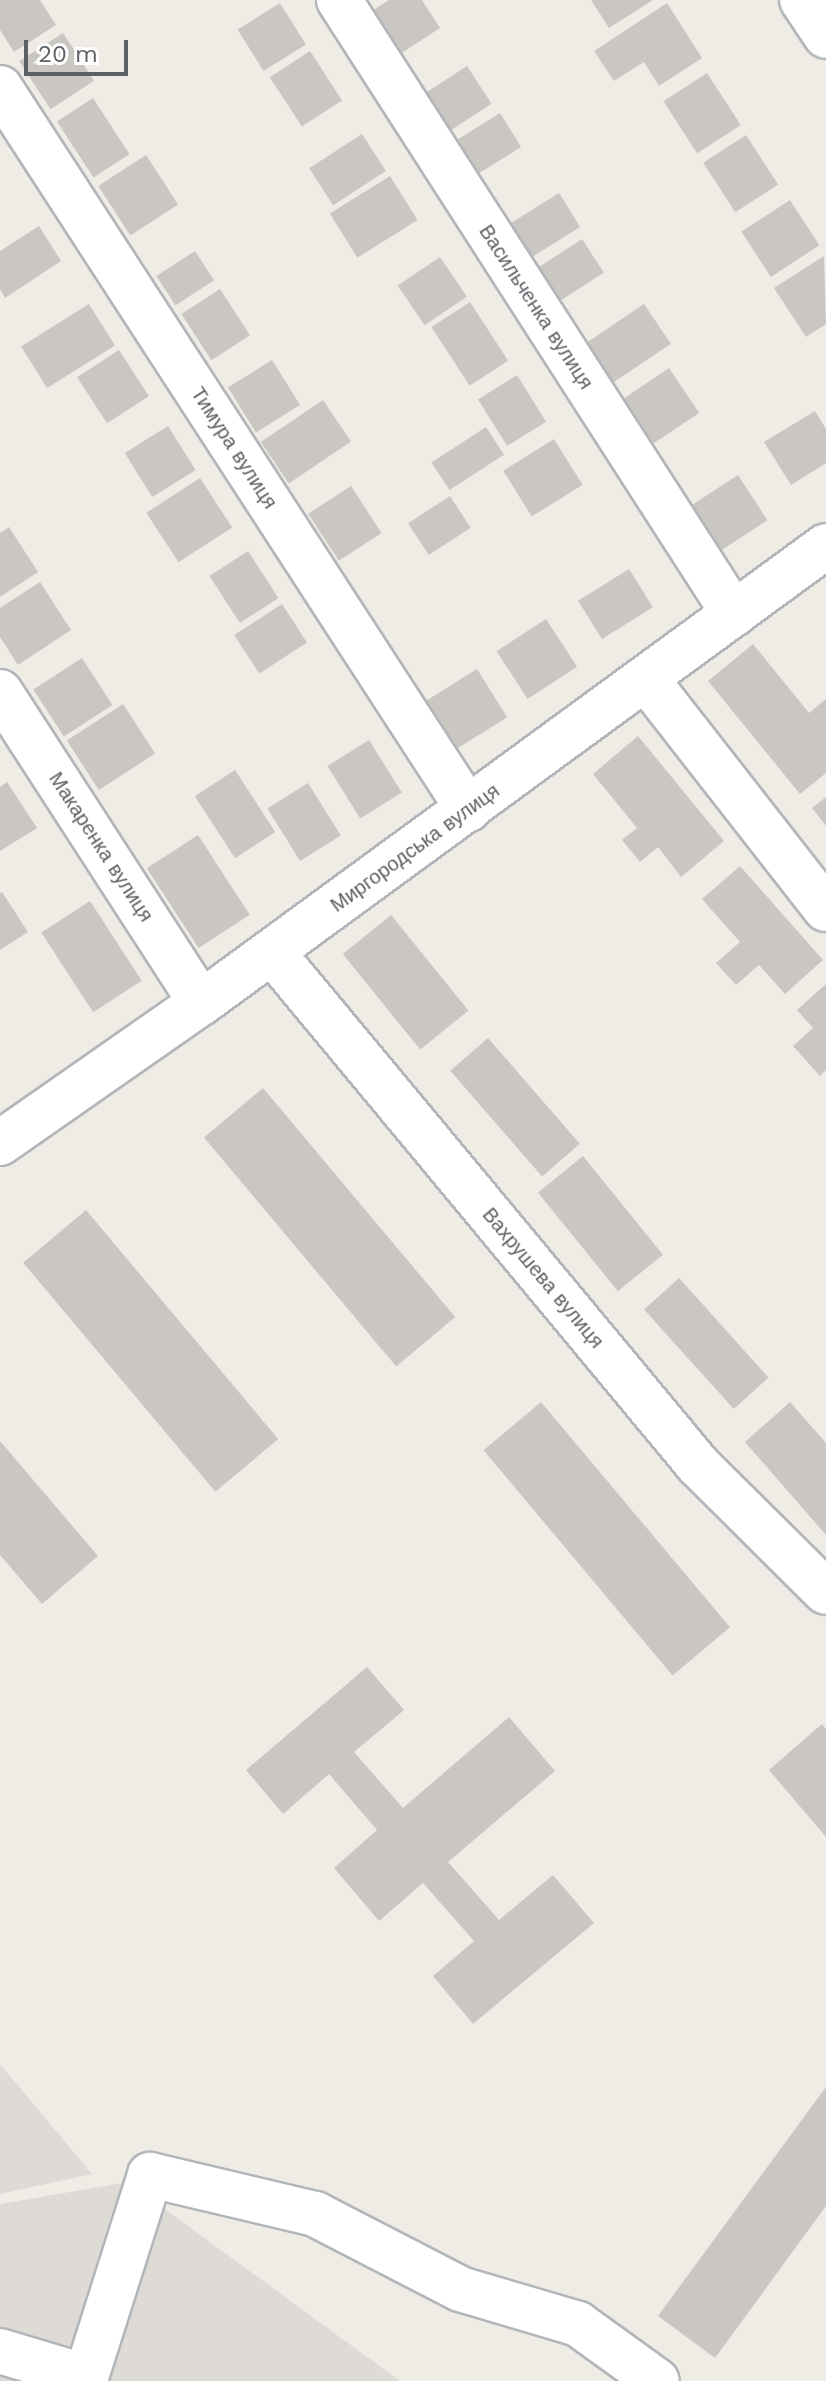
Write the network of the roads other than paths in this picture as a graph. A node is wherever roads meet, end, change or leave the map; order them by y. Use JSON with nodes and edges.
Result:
{"nodes":[{"id":1,"x":339,"y":0,"type":"edge"},
{"id":2,"x":802,"y":0,"type":"edge"},
{"id":3,"x":826,"y":36,"type":"edge"},
{"id":4,"x":0,"y":88,"type":"edge"},
{"id":5,"x":826,"y":546,"type":"edge"},
{"id":6,"x":734,"y":614,"type":"junction"},
{"id":7,"x":646,"y":679,"type":"junction"},
{"id":8,"x":0,"y":692,"type":"edge"},
{"id":9,"x":468,"y":809,"type":"junction"},
{"id":10,"x":826,"y":909,"type":"edge"},
{"id":11,"x":272,"y":952,"type":"junction"},
{"id":12,"x":201,"y":1003,"type":"junction"},
{"id":13,"x":0,"y":1143,"type":"edge"},
{"id":14,"x":826,"y":1592,"type":"edge"},
{"id":15,"x":0,"y":2351,"type":"edge"},
{"id":16,"x":657,"y":2381,"type":"edge"}],
"edges":[{"from":1,"to":6,"type":"street","name":"Васильченка вулиця"},
{"from":2,"to":3,"type":"street"},
{"from":4,"to":9,"type":"street","name":"Тимура вулиця"},
{"from":5,"to":6,"type":"street","name":"Миргородська вулиця"},
{"from":6,"to":7,"type":"street","name":"Миргородська вулиця"},
{"from":7,"to":9,"type":"street","name":"Миргородська вулиця"},
{"from":7,"to":10,"type":"street"},
{"from":8,"to":12,"type":"street","name":"Макаренка вулиця"},
{"from":9,"to":11,"type":"street","name":"Миргородська вулиця"},
{"from":11,"to":12,"type":"street","name":"Миргородська вулиця"},
{"from":11,"to":14,"type":"street","name":"Вахрушева вулиця"},
{"from":12,"to":13,"type":"street","name":"Миргородська вулиця"},
{"from":15,"to":16,"type":"street"}]}
